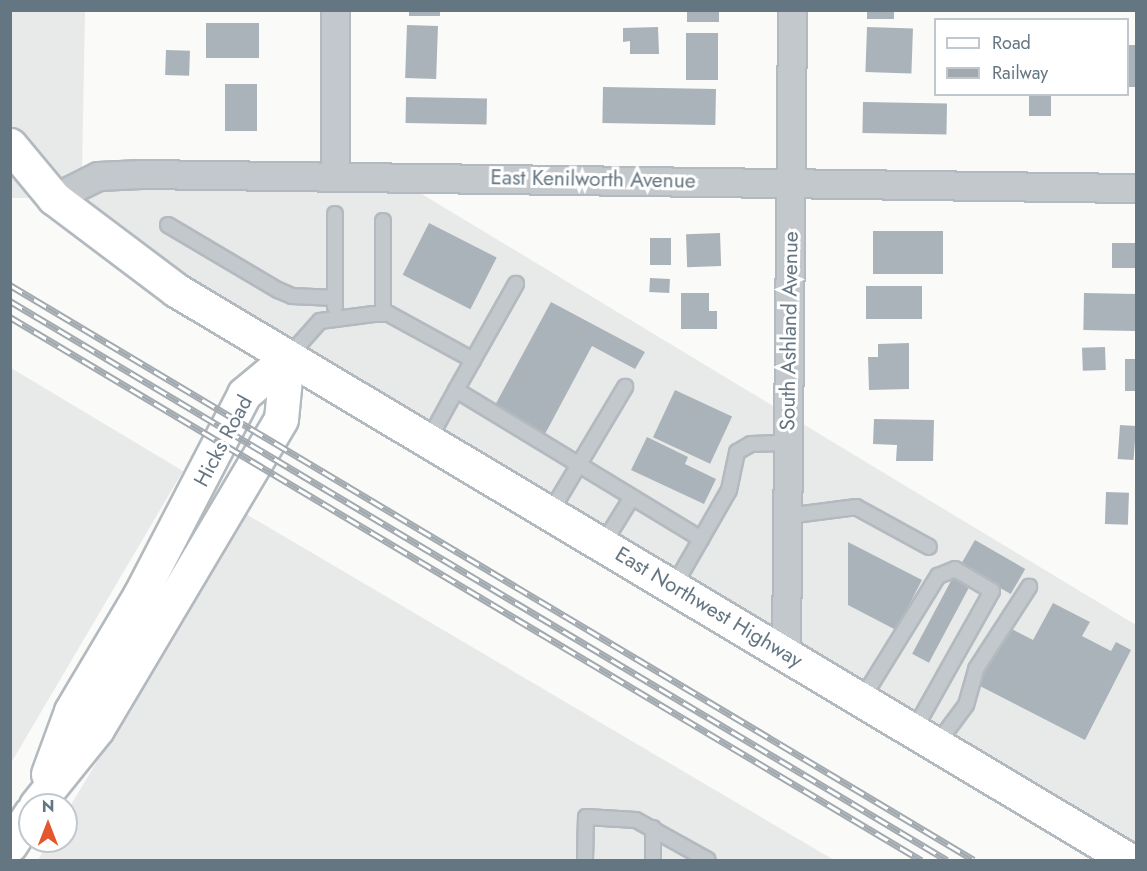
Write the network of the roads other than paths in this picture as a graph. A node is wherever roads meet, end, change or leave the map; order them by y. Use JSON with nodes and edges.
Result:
{"nodes":[{"id":1,"x":335,"y":10,"type":"edge"},
{"id":2,"x":792,"y":10,"type":"edge"},
{"id":3,"x":10,"y":145,"type":"edge"},
{"id":4,"x":335,"y":175,"type":"junction"},
{"id":5,"x":791,"y":183,"type":"junction"},
{"id":6,"x":1137,"y":188,"type":"edge"},
{"id":7,"x":54,"y":198,"type":"junction"},
{"id":8,"x":335,"y":213,"type":"dead end"},
{"id":9,"x":383,"y":221,"type":"dead end"},
{"id":10,"x":168,"y":225,"type":"dead end"},
{"id":11,"x":516,"y":284,"type":"dead end"},
{"id":12,"x":335,"y":298,"type":"junction"},
{"id":13,"x":383,"y":314,"type":"junction"},
{"id":14,"x":335,"y":318,"type":"junction"},
{"id":15,"x":287,"y":358,"type":"junction"},
{"id":16,"x":473,"y":360,"type":"junction"},
{"id":17,"x":625,"y":387,"type":"dead end"},
{"id":18,"x":456,"y":390,"type":"junction"},
{"id":19,"x":428,"y":441,"type":"junction"},
{"id":20,"x":788,"y":443,"type":"junction"},
{"id":21,"x":578,"y":464,"type":"junction"},
{"id":22,"x":632,"y":497,"type":"junction"},
{"id":23,"x":550,"y":513,"type":"junction"},
{"id":24,"x":787,"y":516,"type":"junction"},
{"id":25,"x":701,"y":539,"type":"junction"},
{"id":26,"x":603,"y":544,"type":"junction"},
{"id":27,"x":929,"y":546,"type":"dead end"},
{"id":28,"x":674,"y":586,"type":"junction"},
{"id":29,"x":1029,"y":587,"type":"dead end"},
{"id":30,"x":786,"y":652,"type":"junction"},
{"id":31,"x":862,"y":699,"type":"junction"},
{"id":32,"x":926,"y":737,"type":"junction"},
{"id":33,"x":40,"y":793,"type":"edge"},
{"id":34,"x":653,"y":828,"type":"junction"},
{"id":35,"x":18,"y":833,"type":"edge"},
{"id":36,"x":10,"y":846,"type":"edge"},
{"id":37,"x":585,"y":861,"type":"edge"},
{"id":38,"x":653,"y":861,"type":"edge"},
{"id":39,"x":708,"y":861,"type":"edge"},
{"id":40,"x":1129,"y":861,"type":"edge"}],
"edges":[{"from":1,"to":4,"type":"street"},
{"from":2,"to":5,"type":"street","name":"South Ashland Avenue"},
{"from":3,"to":7,"type":"main road","name":"East Northwest Highway"},
{"from":4,"to":5,"type":"street","name":"East Kenilworth Avenue"},
{"from":4,"to":7,"type":"street","name":"East Kenilworth Avenue"},
{"from":5,"to":6,"type":"street","name":"East Kenilworth Avenue"},
{"from":5,"to":20,"type":"street","name":"South Ashland Avenue"},
{"from":7,"to":15,"type":"main road","name":"East Northwest Highway"},
{"from":8,"to":12,"type":"lane"},
{"from":9,"to":13,"type":"lane"},
{"from":10,"to":12,"type":"lane"},
{"from":11,"to":16,"type":"lane"},
{"from":12,"to":14,"type":"lane"},
{"from":13,"to":14,"type":"lane"},
{"from":13,"to":16,"type":"lane"},
{"from":14,"to":15,"type":"lane"},
{"from":15,"to":19,"type":"main road","name":"East Northwest Highway"},
{"from":15,"to":33,"type":"main road","name":"Hicks Road"},
{"from":16,"to":18,"type":"lane"},
{"from":17,"to":21,"type":"lane"},
{"from":18,"to":19,"type":"lane"},
{"from":18,"to":21,"type":"lane"},
{"from":19,"to":23,"type":"main road","name":"East Northwest Highway"},
{"from":20,"to":24,"type":"street","name":"South Ashland Avenue"},
{"from":20,"to":25,"type":"lane"},
{"from":21,"to":22,"type":"lane"},
{"from":21,"to":23,"type":"lane"},
{"from":22,"to":25,"type":"lane"},
{"from":22,"to":26,"type":"lane"},
{"from":23,"to":26,"type":"main road","name":"East Northwest Highway"},
{"from":24,"to":27,"type":"lane"},
{"from":24,"to":30,"type":"street","name":"South Ashland Avenue"},
{"from":25,"to":28,"type":"lane"},
{"from":26,"to":28,"type":"main road","name":"East Northwest Highway"},
{"from":28,"to":30,"type":"main road","name":"East Northwest Highway"},
{"from":29,"to":32,"type":"lane"},
{"from":30,"to":31,"type":"main road","name":"East Northwest Highway"},
{"from":31,"to":32,"type":"main road","name":"East Northwest Highway"},
{"from":31,"to":32,"type":"lane"},
{"from":32,"to":40,"type":"main road","name":"East Northwest Highway"},
{"from":34,"to":37,"type":"lane"},
{"from":34,"to":38,"type":"lane"},
{"from":34,"to":39,"type":"lane"},
{"from":35,"to":36,"type":"main road","name":"Hicks Road"}]}
